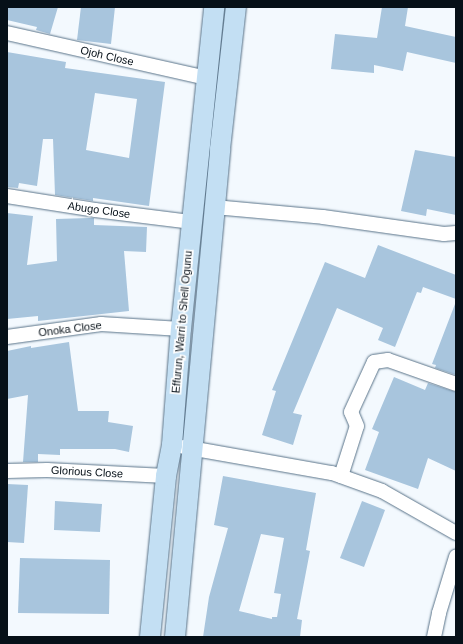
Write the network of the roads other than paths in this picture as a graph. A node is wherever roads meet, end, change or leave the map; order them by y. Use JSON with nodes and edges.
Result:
{"nodes":[{"id":1,"x":214,"y":7,"type":"edge"},
{"id":2,"x":236,"y":7,"type":"edge"},
{"id":3,"x":7,"y":34,"type":"edge"},
{"id":4,"x":206,"y":78,"type":"junction"},
{"id":5,"x":7,"y":196,"type":"edge"},
{"id":6,"x":214,"y":207,"type":"junction"},
{"id":7,"x":192,"y":222,"type":"junction"},
{"id":8,"x":456,"y":233,"type":"edge"},
{"id":9,"x":181,"y":329,"type":"junction"},
{"id":10,"x":7,"y":337,"type":"edge"},
{"id":11,"x":456,"y":384,"type":"edge"},
{"id":12,"x":172,"y":445,"type":"junction"},
{"id":13,"x":193,"y":448,"type":"junction"},
{"id":14,"x":7,"y":471,"type":"edge"},
{"id":15,"x":166,"y":476,"type":"junction"},
{"id":16,"x":341,"y":476,"type":"junction"},
{"id":17,"x":456,"y":533,"type":"edge"},
{"id":18,"x":456,"y":557,"type":"edge"},
{"id":19,"x":150,"y":637,"type":"edge"},
{"id":20,"x":175,"y":637,"type":"edge"},
{"id":21,"x":434,"y":637,"type":"edge"}],
"edges":[{"from":1,"to":4,"type":"main road","name":"Effurun, Warri to Shell Ogunu"},
{"from":2,"to":6,"type":"main road","name":"Effurun, Warri to Shell Ogunu"},
{"from":3,"to":4,"type":"street","name":"Ojoh Close"},
{"from":4,"to":7,"type":"main road","name":"Effurun, Warri to Shell Ogunu"},
{"from":5,"to":7,"type":"street","name":"Abugo Close"},
{"from":6,"to":8,"type":"street"},
{"from":6,"to":13,"type":"main road","name":"Effurun, Warri to Shell Ogunu"},
{"from":7,"to":9,"type":"main road","name":"Effurun, Warri to Shell Ogunu"},
{"from":9,"to":10,"type":"street","name":"Onoka Close"},
{"from":9,"to":12,"type":"main road","name":"Effurun, Warri to Shell Ogunu"},
{"from":11,"to":16,"type":"street"},
{"from":12,"to":13,"type":"street"},
{"from":12,"to":15,"type":"main road","name":"Effurun, Warri to Shell Ogunu"},
{"from":13,"to":16,"type":"street"},
{"from":13,"to":20,"type":"main road","name":"Effurun, Warri to Shell Ogunu"},
{"from":14,"to":15,"type":"street","name":"Glorious Close"},
{"from":15,"to":19,"type":"main road","name":"Effurun, Warri to Shell Ogunu"},
{"from":16,"to":17,"type":"street"},
{"from":18,"to":21,"type":"street"}]}
